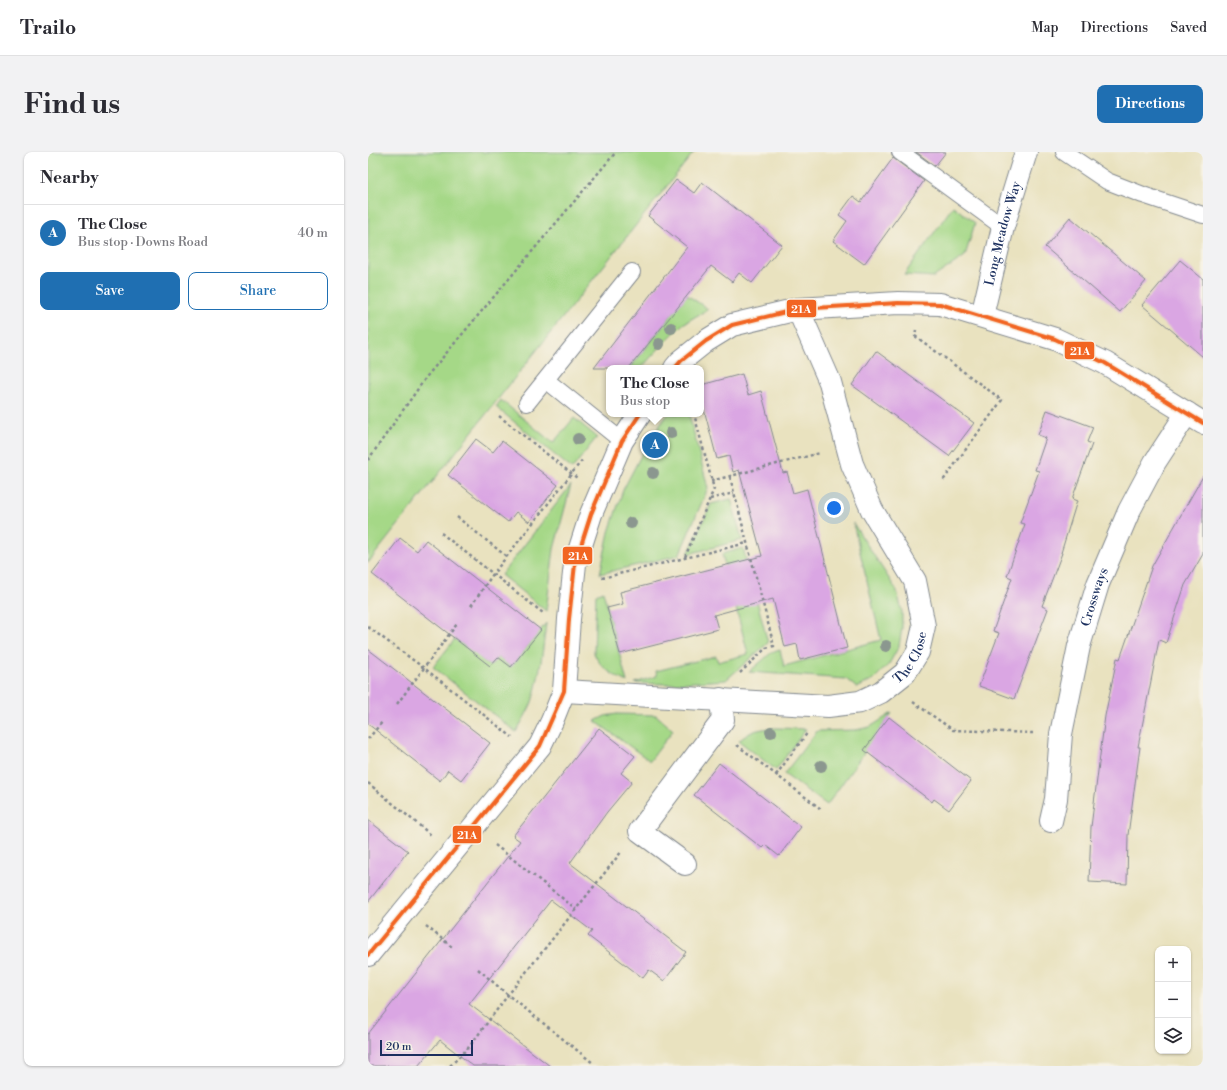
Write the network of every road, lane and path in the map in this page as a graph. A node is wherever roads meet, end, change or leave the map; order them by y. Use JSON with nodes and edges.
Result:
{"nodes":[{"id":1,"x":616,"y":152,"type":"edge"},
{"id":2,"x":900,"y":152,"type":"edge"},
{"id":3,"x":1026,"y":152,"type":"edge"},
{"id":4,"x":1064,"y":152,"type":"edge"},
{"id":5,"x":1203,"y":215,"type":"edge"},
{"id":6,"x":1003,"y":227,"type":"junction"},
{"id":7,"x":632,"y":272,"type":"dead end"},
{"id":8,"x":908,"y":303,"type":"junction"},
{"id":9,"x":798,"y":309,"type":"junction"},
{"id":10,"x":982,"y":316,"type":"junction"},
{"id":11,"x":678,"y":365,"type":"edge"},
{"id":12,"x":546,"y":380,"type":"junction"},
{"id":13,"x":527,"y":403,"type":"dead end"},
{"id":14,"x":499,"y":416,"type":"dead end"},
{"id":15,"x":636,"y":417,"type":"edge"},
{"id":16,"x":695,"y":417,"type":"edge"},
{"id":17,"x":1195,"y":418,"type":"edge"},
{"id":18,"x":614,"y":434,"type":"junction"},
{"id":19,"x":848,"y":446,"type":"junction"},
{"id":20,"x":368,"y":460,"type":"edge"},
{"id":21,"x":572,"y":473,"type":"junction"},
{"id":22,"x":730,"y":476,"type":"junction"},
{"id":23,"x":711,"y":481,"type":"junction"},
{"id":24,"x":942,"y":482,"type":"dead end"},
{"id":25,"x":734,"y":493,"type":"junction"},
{"id":26,"x":599,"y":495,"type":"junction"},
{"id":27,"x":709,"y":499,"type":"junction"},
{"id":28,"x":457,"y":517,"type":"dead end"},
{"id":29,"x":441,"y":533,"type":"dead end"},
{"id":30,"x":747,"y":543,"type":"junction"},
{"id":31,"x":506,"y":556,"type":"junction"},
{"id":32,"x":684,"y":558,"type":"junction"},
{"id":33,"x":493,"y":574,"type":"junction"},
{"id":34,"x":572,"y":585,"type":"junction"},
{"id":35,"x":471,"y":606,"type":"dead end"},
{"id":36,"x":457,"y":624,"type":"dead end"},
{"id":37,"x":368,"y":627,"type":"edge"},
{"id":38,"x":568,"y":632,"type":"junction"},
{"id":39,"x":424,"y":668,"type":"junction"},
{"id":40,"x":888,"y":686,"type":"junction"},
{"id":41,"x":564,"y":690,"type":"junction"},
{"id":42,"x":718,"y":699,"type":"junction"},
{"id":43,"x":396,"y":704,"type":"dead end"},
{"id":44,"x":828,"y":706,"type":"junction"},
{"id":45,"x":383,"y":721,"type":"dead end"},
{"id":46,"x":716,"y":729,"type":"junction"},
{"id":47,"x":1062,"y":734,"type":"junction"},
{"id":48,"x":368,"y":739,"type":"edge"},
{"id":49,"x":534,"y":755,"type":"junction"},
{"id":50,"x":776,"y":775,"type":"junction"},
{"id":51,"x":368,"y":783,"type":"edge"},
{"id":52,"x":821,"y":809,"type":"dead end"},
{"id":53,"x":1051,"y":821,"type":"dead end"},
{"id":54,"x":473,"y":828,"type":"junction"},
{"id":55,"x":640,"y":831,"type":"junction"},
{"id":56,"x":452,"y":853,"type":"junction"},
{"id":57,"x":685,"y":864,"type":"dead end"},
{"id":58,"x":406,"y":909,"type":"junction"},
{"id":59,"x":576,"y":909,"type":"junction"},
{"id":60,"x":452,"y":947,"type":"dead end"},
{"id":61,"x":368,"y":955,"type":"edge"},
{"id":62,"x":478,"y":969,"type":"dead end"},
{"id":63,"x":508,"y":995,"type":"junction"},
{"id":64,"x":592,"y":1063,"type":"dead end"},
{"id":65,"x":450,"y":1066,"type":"edge"}],
"edges":[{"from":1,"to":20,"type":"path"},
{"from":2,"to":6,"type":"lane"},
{"from":3,"to":6,"type":"street","name":"Long Meadow Way"},
{"from":4,"to":5,"type":"lane"},
{"from":6,"to":10,"type":"street","name":"Long Meadow Way"},
{"from":7,"to":12,"type":"lane"},
{"from":8,"to":9,"type":"street"},
{"from":8,"to":10,"type":"street"},
{"from":8,"to":24,"type":"path"},
{"from":9,"to":11,"type":"street"},
{"from":9,"to":19,"type":"street","name":"The Close"},
{"from":10,"to":17,"type":"street"},
{"from":12,"to":13,"type":"lane"},
{"from":12,"to":18,"type":"lane"},
{"from":14,"to":21,"type":"path"},
{"from":15,"to":18,"type":"street"},
{"from":16,"to":23,"type":"path"},
{"from":17,"to":47,"type":"street","name":"Crossways"},
{"from":18,"to":21,"type":"path"},
{"from":18,"to":26,"type":"street"},
{"from":19,"to":22,"type":"path"},
{"from":19,"to":40,"type":"street","name":"The Close"},
{"from":21,"to":26,"type":"path"},
{"from":21,"to":31,"type":"path"},
{"from":22,"to":23,"type":"path"},
{"from":22,"to":25,"type":"path"},
{"from":23,"to":27,"type":"path"},
{"from":25,"to":27,"type":"path"},
{"from":25,"to":30,"type":"path"},
{"from":26,"to":34,"type":"street"},
{"from":27,"to":32,"type":"path"},
{"from":28,"to":31,"type":"path"},
{"from":29,"to":33,"type":"path"},
{"from":30,"to":32,"type":"path"},
{"from":30,"to":42,"type":"path"},
{"from":31,"to":33,"type":"path"},
{"from":32,"to":34,"type":"path"},
{"from":33,"to":35,"type":"path"},
{"from":33,"to":38,"type":"path"},
{"from":34,"to":38,"type":"street"},
{"from":36,"to":39,"type":"path"},
{"from":37,"to":39,"type":"path"},
{"from":38,"to":41,"type":"street"},
{"from":39,"to":43,"type":"path"},
{"from":39,"to":49,"type":"path"},
{"from":40,"to":44,"type":"street","name":"The Close"},
{"from":40,"to":47,"type":"path"},
{"from":41,"to":42,"type":"street","name":"The Close"},
{"from":41,"to":49,"type":"street"},
{"from":42,"to":44,"type":"street","name":"The Close"},
{"from":42,"to":46,"type":"street"},
{"from":44,"to":50,"type":"path"},
{"from":45,"to":48,"type":"path"},
{"from":46,"to":50,"type":"path"},
{"from":46,"to":55,"type":"street"},
{"from":47,"to":53,"type":"street","name":"Crossways"},
{"from":49,"to":54,"type":"street"},
{"from":50,"to":52,"type":"path"},
{"from":51,"to":56,"type":"path"},
{"from":54,"to":56,"type":"street"},
{"from":54,"to":59,"type":"path"},
{"from":55,"to":57,"type":"street"},
{"from":55,"to":59,"type":"path"},
{"from":56,"to":58,"type":"street"},
{"from":58,"to":60,"type":"path"},
{"from":58,"to":61,"type":"street"},
{"from":59,"to":63,"type":"path"},
{"from":62,"to":63,"type":"path"},
{"from":63,"to":64,"type":"path"},
{"from":63,"to":65,"type":"path"}]}
